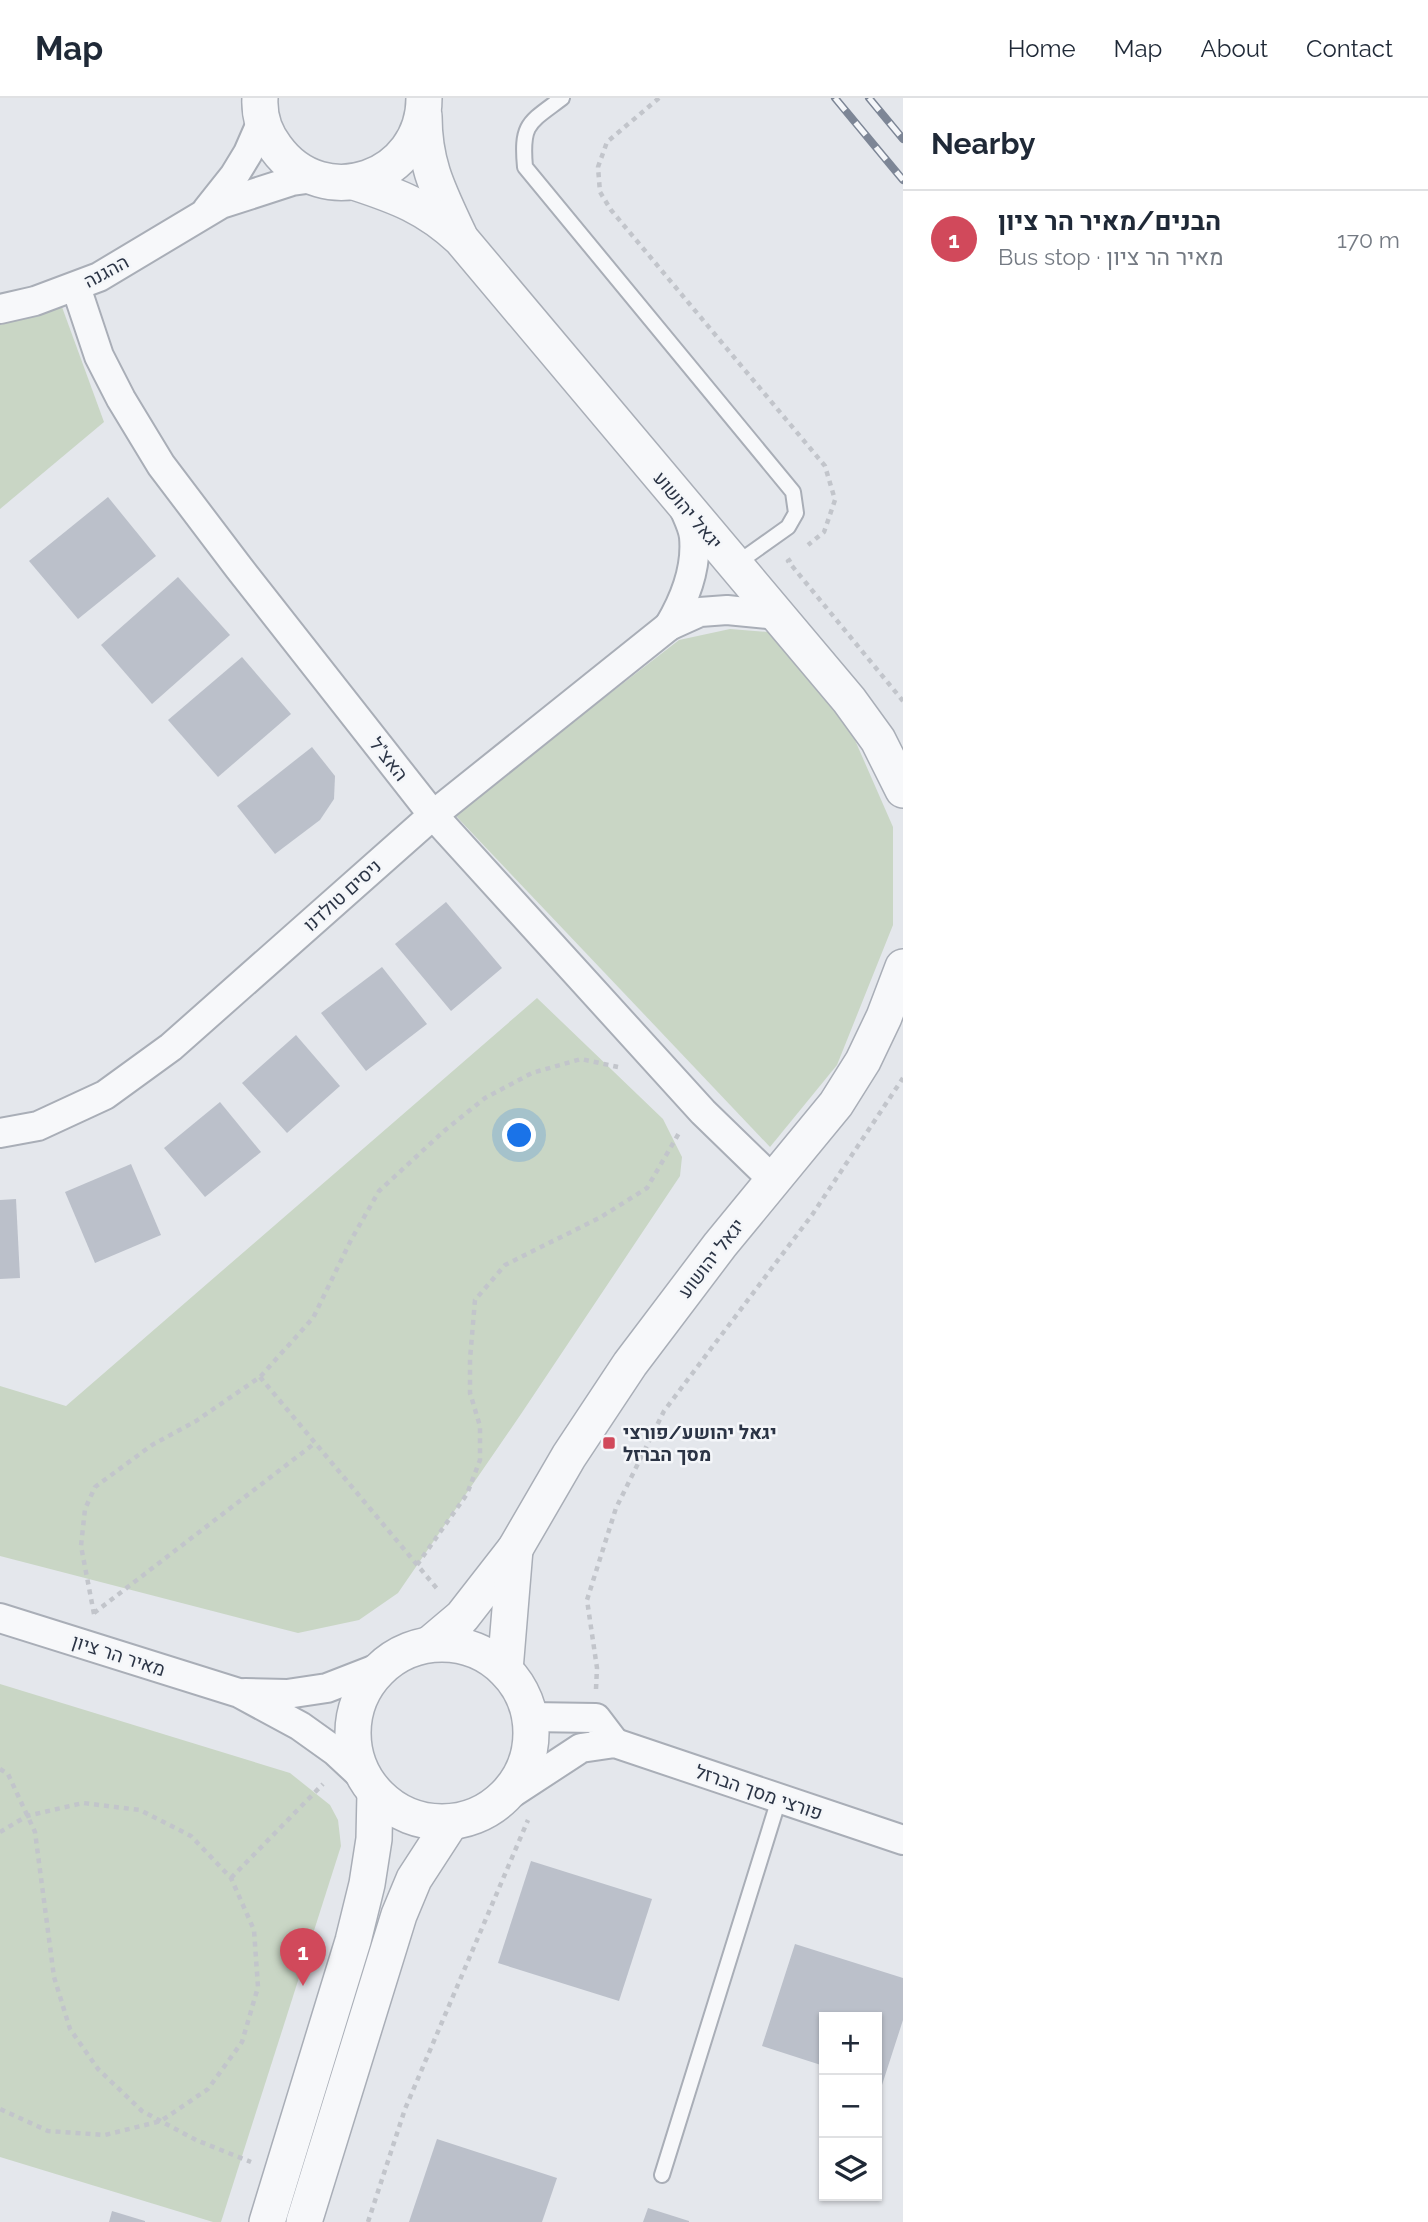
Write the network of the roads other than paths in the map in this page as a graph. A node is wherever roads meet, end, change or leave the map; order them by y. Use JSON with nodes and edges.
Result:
{"nodes":[{"id":1,"x":562,"y":98,"type":"edge"},
{"id":2,"x":424,"y":105,"type":"edge"},
{"id":3,"x":261,"y":110,"type":"edge"},
{"id":4,"x":314,"y":178,"type":"junction"},
{"id":5,"x":354,"y":182,"type":"junction"},
{"id":6,"x":203,"y":215,"type":"junction"},
{"id":7,"x":461,"y":239,"type":"junction"},
{"id":8,"x":76,"y":287,"type":"junction"},
{"id":9,"x":0,"y":309,"type":"edge"},
{"id":10,"x":682,"y":503,"type":"junction"},
{"id":11,"x":734,"y":565,"type":"junction"},
{"id":12,"x":777,"y":615,"type":"junction"},
{"id":13,"x":669,"y":626,"type":"junction"},
{"id":14,"x":903,"y":790,"type":"edge"},
{"id":15,"x":433,"y":815,"type":"junction"},
{"id":16,"x":903,"y":967,"type":"edge"},
{"id":17,"x":0,"y":1133,"type":"edge"},
{"id":18,"x":773,"y":1180,"type":"junction"},
{"id":19,"x":515,"y":1549,"type":"junction"},
{"id":20,"x":0,"y":1618,"type":"edge"},
{"id":21,"x":430,"y":1644,"type":"junction"},
{"id":22,"x":380,"y":1667,"type":"junction"},
{"id":23,"x":505,"y":1670,"type":"junction"},
{"id":24,"x":239,"y":1693,"type":"junction"},
{"id":25,"x":530,"y":1717,"type":"junction"},
{"id":26,"x":615,"y":1743,"type":"junction"},
{"id":27,"x":362,"y":1777,"type":"junction"},
{"id":28,"x":779,"y":1799,"type":"junction"},
{"id":29,"x":488,"y":1810,"type":"junction"},
{"id":30,"x":451,"y":1822,"type":"junction"},
{"id":31,"x":903,"y":1840,"type":"edge"},
{"id":32,"x":662,"y":2175,"type":"dead end"},
{"id":33,"x":267,"y":2222,"type":"edge"},
{"id":34,"x":304,"y":2222,"type":"edge"}],
"edges":[{"from":1,"to":11,"type":"lane"},
{"from":2,"to":5,"type":"street"},
{"from":2,"to":7,"type":"street","name":"יגאל יהושוע"},
{"from":3,"to":4,"type":"street"},
{"from":3,"to":6,"type":"street","name":"ההגנה"},
{"from":4,"to":5,"type":"street"},
{"from":4,"to":6,"type":"street","name":"ההגנה"},
{"from":5,"to":7,"type":"street","name":"יגאל יהושוע"},
{"from":6,"to":8,"type":"street","name":"ההגנה"},
{"from":7,"to":10,"type":"street","name":"יגאל יהושוע"},
{"from":8,"to":9,"type":"street","name":"ההגנה"},
{"from":8,"to":15,"type":"street","name":"האצ\"ל"},
{"from":10,"to":11,"type":"street","name":"יגאל יהושוע"},
{"from":10,"to":13,"type":"street","name":"ניסים טולדנו"},
{"from":11,"to":12,"type":"street","name":"יגאל יהושוע"},
{"from":12,"to":13,"type":"street","name":"ניסים טולדנו"},
{"from":12,"to":14,"type":"street","name":"יגאל יהושוע"},
{"from":13,"to":15,"type":"street","name":"ניסים טולדנו"},
{"from":15,"to":17,"type":"street","name":"ניסים טולדנו"},
{"from":15,"to":18,"type":"street","name":"האצ\"ל"},
{"from":16,"to":18,"type":"street","name":"יגאל יהושוע"},
{"from":18,"to":19,"type":"street","name":"יגאל יהושוע"},
{"from":19,"to":21,"type":"street","name":"יגאל יהושוע"},
{"from":19,"to":23,"type":"street","name":"יגאל יהושוע"},
{"from":20,"to":24,"type":"street","name":"מאיר הר ציון"},
{"from":21,"to":22,"type":"street"},
{"from":21,"to":23,"type":"street"},
{"from":22,"to":24,"type":"street","name":"מאיר הר ציון"},
{"from":22,"to":27,"type":"street"},
{"from":23,"to":25,"type":"street"},
{"from":24,"to":27,"type":"street","name":"מאיר הר ציון"},
{"from":25,"to":26,"type":"street"},
{"from":25,"to":29,"type":"street"},
{"from":26,"to":28,"type":"street","name":"פורצי מסך הברזל"},
{"from":26,"to":29,"type":"street","name":"פורצי מסך הברזל"},
{"from":27,"to":30,"type":"street"},
{"from":27,"to":33,"type":"street"},
{"from":28,"to":31,"type":"street","name":"פורצי מסך הברזל"},
{"from":28,"to":32,"type":"lane"},
{"from":29,"to":30,"type":"street"},
{"from":30,"to":34,"type":"street"}]}
